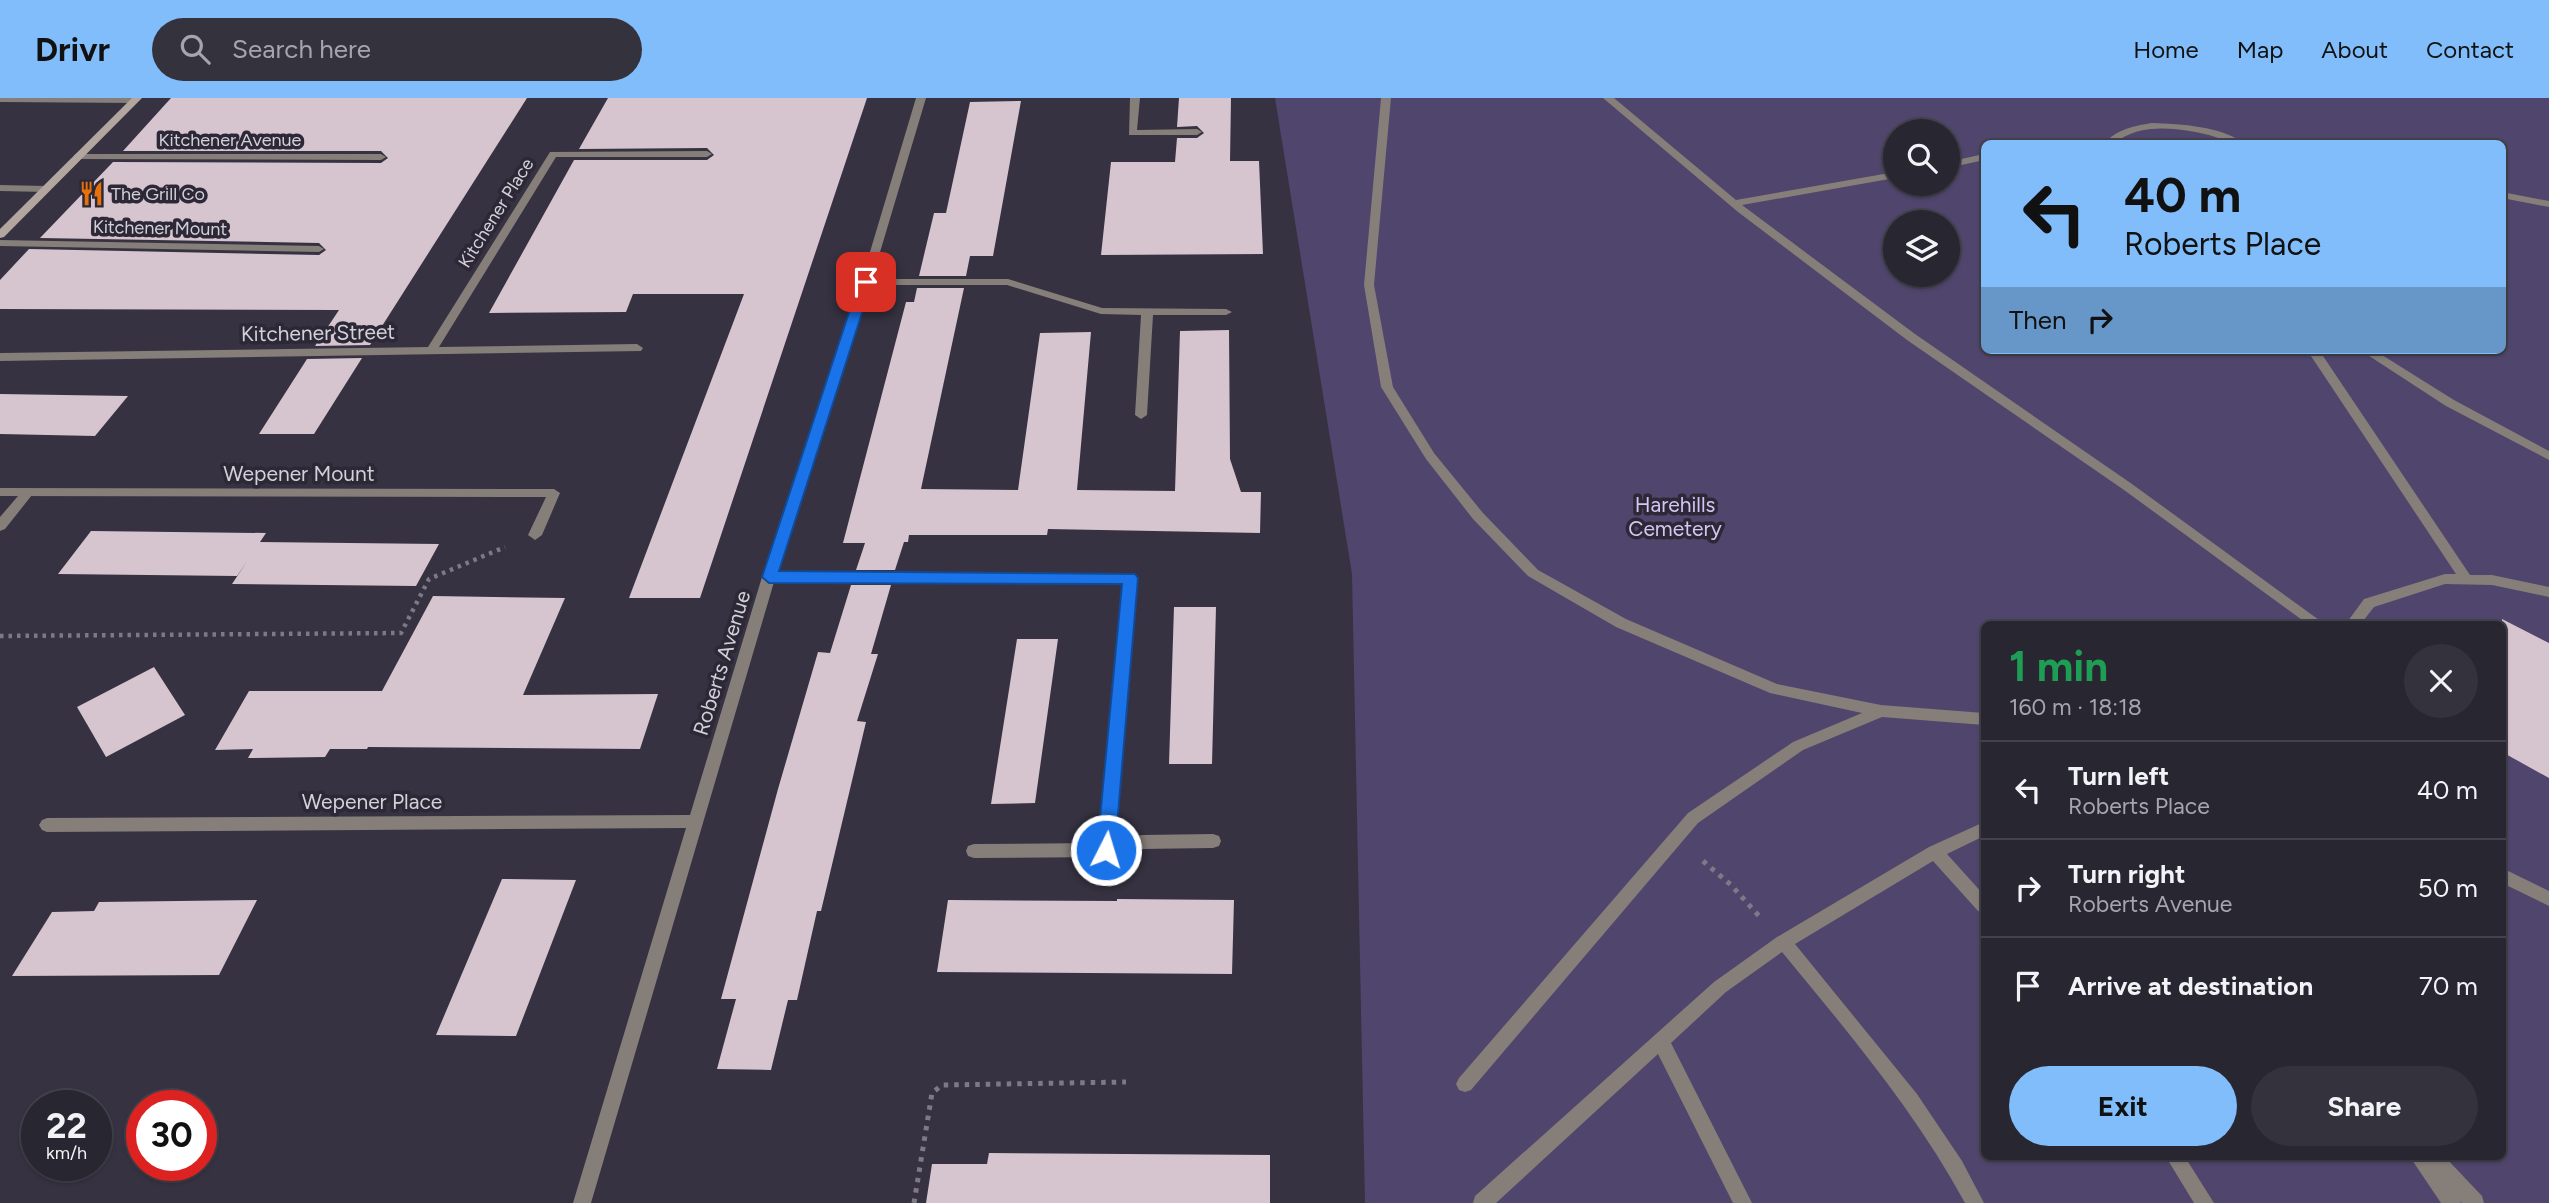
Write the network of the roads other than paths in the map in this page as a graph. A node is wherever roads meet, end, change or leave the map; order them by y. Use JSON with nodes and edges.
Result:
{"nodes":[{"id":1,"x":921,"y":98,"type":"edge"},
{"id":2,"x":1135,"y":98,"type":"edge"},
{"id":3,"x":1386,"y":98,"type":"edge"},
{"id":4,"x":1608,"y":98,"type":"edge"},
{"id":5,"x":0,"y":99,"type":"edge"},
{"id":6,"x":136,"y":99,"type":"edge"},
{"id":7,"x":1197,"y":132,"type":"dead end"},
{"id":8,"x":2113,"y":140,"type":"edge"},
{"id":9,"x":2230,"y":140,"type":"edge"},
{"id":10,"x":707,"y":154,"type":"dead end"},
{"id":11,"x":78,"y":157,"type":"junction"},
{"id":12,"x":381,"y":157,"type":"dead end"},
{"id":13,"x":1981,"y":158,"type":"edge"},
{"id":14,"x":1960,"y":162,"type":"edge"},
{"id":15,"x":1883,"y":177,"type":"edge"},
{"id":16,"x":0,"y":188,"type":"edge"},
{"id":17,"x":46,"y":189,"type":"junction"},
{"id":18,"x":2506,"y":196,"type":"edge"},
{"id":19,"x":1734,"y":203,"type":"junction"},
{"id":20,"x":2549,"y":204,"type":"edge"},
{"id":21,"x":0,"y":235,"type":"edge"},
{"id":22,"x":0,"y":243,"type":"edge"},
{"id":23,"x":319,"y":249,"type":"dead end"},
{"id":24,"x":866,"y":282,"type":"junction"},
{"id":25,"x":1226,"y":312,"type":"dead end"},
{"id":26,"x":1147,"y":313,"type":"junction"},
{"id":27,"x":637,"y":348,"type":"dead end"},
{"id":28,"x":431,"y":351,"type":"junction"},
{"id":29,"x":2317,"y":354,"type":"edge"},
{"id":30,"x":2372,"y":354,"type":"edge"},
{"id":31,"x":0,"y":357,"type":"edge"},
{"id":32,"x":1141,"y":415,"type":"dead end"},
{"id":33,"x":2549,"y":456,"type":"edge"},
{"id":34,"x":0,"y":492,"type":"edge"},
{"id":35,"x":28,"y":492,"type":"junction"},
{"id":36,"x":0,"y":526,"type":"edge"},
{"id":37,"x":535,"y":535,"type":"road end"},
{"id":38,"x":769,"y":577,"type":"junction"},
{"id":39,"x":2467,"y":580,"type":"junction"},
{"id":40,"x":2549,"y":592,"type":"edge"},
{"id":41,"x":2313,"y":621,"type":"edge"},
{"id":42,"x":2355,"y":621,"type":"edge"},
{"id":43,"x":1881,"y":711,"type":"junction"},
{"id":44,"x":1981,"y":719,"type":"edge"},
{"id":45,"x":696,"y":821,"type":"junction"},
{"id":46,"x":47,"y":825,"type":"dead end"},
{"id":47,"x":1981,"y":830,"type":"edge"},
{"id":48,"x":1213,"y":841,"type":"dead end"},
{"id":49,"x":1106,"y":850,"type":"junction"},
{"id":50,"x":974,"y":851,"type":"dead end"},
{"id":51,"x":1935,"y":852,"type":"junction"},
{"id":52,"x":2506,"y":877,"type":"edge"},
{"id":53,"x":2549,"y":899,"type":"edge"},
{"id":54,"x":1981,"y":903,"type":"edge"},
{"id":55,"x":1783,"y":942,"type":"junction"},
{"id":56,"x":1661,"y":1042,"type":"junction"},
{"id":57,"x":1465,"y":1084,"type":"dead end"},
{"id":58,"x":2177,"y":1160,"type":"edge"},
{"id":59,"x":2422,"y":1160,"type":"edge"},
{"id":60,"x":2436,"y":1160,"type":"edge"},
{"id":61,"x":582,"y":1203,"type":"edge"},
{"id":62,"x":1482,"y":1203,"type":"edge"},
{"id":63,"x":1743,"y":1203,"type":"edge"},
{"id":64,"x":1975,"y":1203,"type":"edge"},
{"id":65,"x":2204,"y":1203,"type":"edge"},
{"id":66,"x":2452,"y":1203,"type":"edge"},
{"id":67,"x":2475,"y":1203,"type":"edge"}],
"edges":[{"from":1,"to":24,"type":"street","name":"Roberts Avenue"},
{"from":2,"to":7,"type":"street"},
{"from":3,"to":43,"type":"street"},
{"from":4,"to":19,"type":"street"},
{"from":5,"to":6,"type":"street"},
{"from":6,"to":11,"type":"main road"},
{"from":8,"to":9,"type":"street"},
{"from":10,"to":28,"type":"street","name":"Kitchener Place"},
{"from":11,"to":12,"type":"street","name":"Kitchener Avenue"},
{"from":11,"to":17,"type":"main road"},
{"from":13,"to":14,"type":"street"},
{"from":15,"to":19,"type":"street"},
{"from":16,"to":17,"type":"street"},
{"from":17,"to":21,"type":"main road"},
{"from":18,"to":20,"type":"street"},
{"from":19,"to":41,"type":"street"},
{"from":22,"to":23,"type":"street","name":"Kitchener Mount"},
{"from":24,"to":26,"type":"street"},
{"from":24,"to":38,"type":"street","name":"Roberts Avenue"},
{"from":25,"to":26,"type":"street"},
{"from":26,"to":32,"type":"street"},
{"from":27,"to":28,"type":"street","name":"Kitchener Street"},
{"from":28,"to":31,"type":"street","name":"Kitchener Street"},
{"from":29,"to":39,"type":"street"},
{"from":30,"to":33,"type":"street"},
{"from":34,"to":35,"type":"street","name":"Wepener Mount"},
{"from":35,"to":36,"type":"street"},
{"from":35,"to":37,"type":"street","name":"Wepener Mount"},
{"from":38,"to":45,"type":"street","name":"Roberts Avenue"},
{"from":38,"to":49,"type":"street"},
{"from":39,"to":40,"type":"street"},
{"from":39,"to":42,"type":"street"},
{"from":43,"to":44,"type":"street"},
{"from":43,"to":57,"type":"street"},
{"from":45,"to":46,"type":"street","name":"Wepener Place"},
{"from":45,"to":61,"type":"street","name":"Roberts Avenue"},
{"from":47,"to":51,"type":"street"},
{"from":48,"to":49,"type":"street"},
{"from":49,"to":50,"type":"street"},
{"from":51,"to":54,"type":"street"},
{"from":51,"to":55,"type":"street"},
{"from":52,"to":53,"type":"street"},
{"from":55,"to":56,"type":"street"},
{"from":55,"to":64,"type":"street"},
{"from":56,"to":62,"type":"street"},
{"from":56,"to":63,"type":"street"},
{"from":58,"to":65,"type":"street"},
{"from":59,"to":66,"type":"street"},
{"from":60,"to":67,"type":"street"}]}
